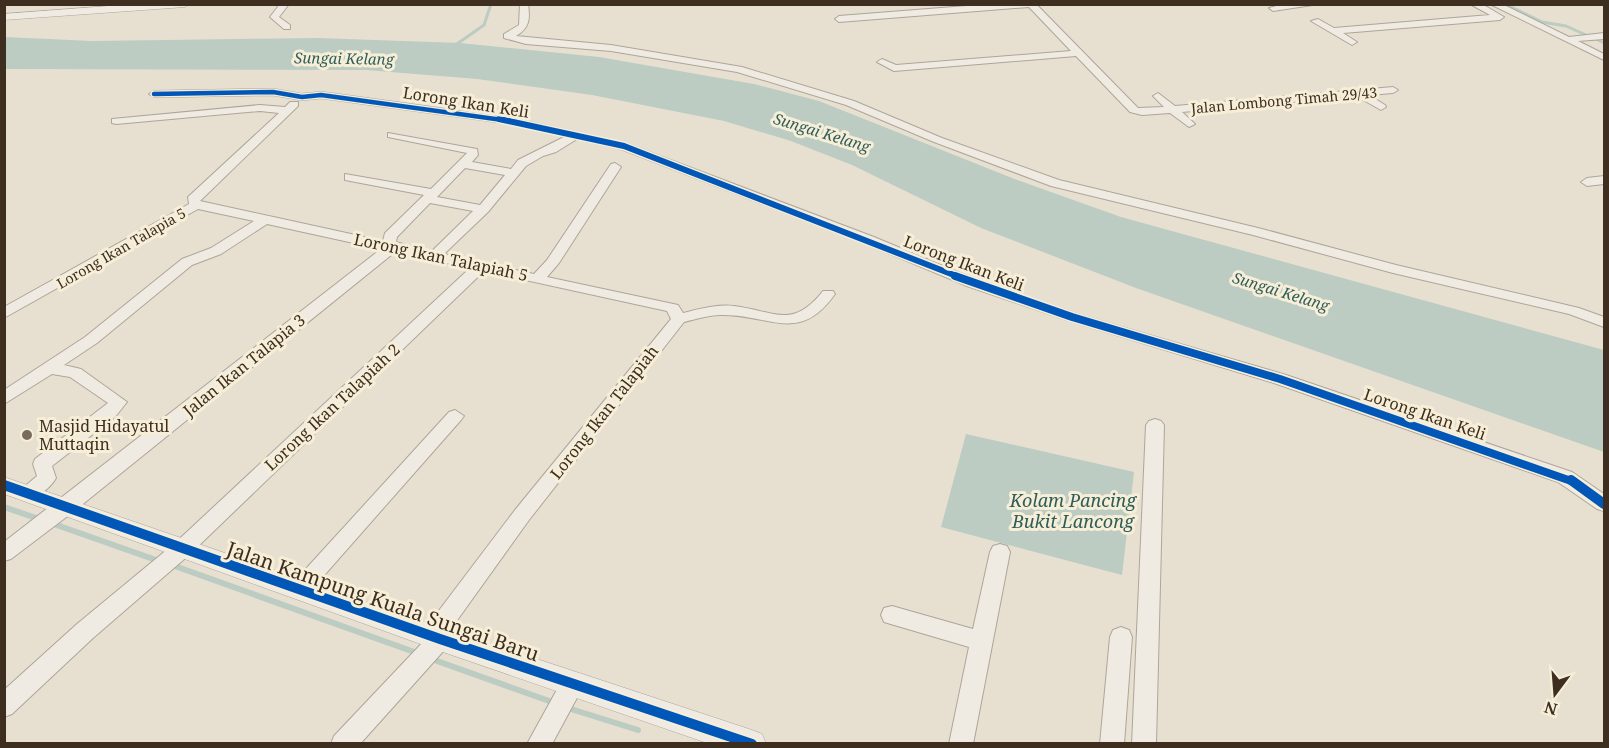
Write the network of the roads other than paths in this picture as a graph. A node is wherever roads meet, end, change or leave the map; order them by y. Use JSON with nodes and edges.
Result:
{"nodes":[{"id":1,"x":185,"y":4,"type":"edge"},
{"id":2,"x":285,"y":4,"type":"edge"},
{"id":3,"x":524,"y":4,"type":"edge"},
{"id":4,"x":1031,"y":4,"type":"edge"},
{"id":5,"x":1316,"y":4,"type":"edge"},
{"id":6,"x":1474,"y":4,"type":"edge"},
{"id":7,"x":1494,"y":4,"type":"edge"},
{"id":8,"x":1298,"y":5,"type":"edge"},
{"id":9,"x":1273,"y":8,"type":"dead end"},
{"id":10,"x":4,"y":17,"type":"edge"},
{"id":11,"x":1500,"y":17,"type":"junction"},
{"id":12,"x":839,"y":19,"type":"dead end"},
{"id":13,"x":1315,"y":21,"type":"dead end"},
{"id":14,"x":287,"y":27,"type":"dead end"},
{"id":15,"x":1523,"y":28,"type":"dead end"},
{"id":16,"x":1334,"y":32,"type":"junction"},
{"id":17,"x":1605,"y":36,"type":"edge"},
{"id":18,"x":1568,"y":39,"type":"junction"},
{"id":19,"x":1352,"y":42,"type":"dead end"},
{"id":20,"x":1053,"y":44,"type":"dead end"},
{"id":21,"x":1079,"y":53,"type":"junction"},
{"id":22,"x":1064,"y":55,"type":"junction"},
{"id":23,"x":1605,"y":57,"type":"edge"},
{"id":24,"x":882,"y":62,"type":"dead end"},
{"id":25,"x":1073,"y":64,"type":"dead end"},
{"id":26,"x":1393,"y":90,"type":"dead end"},
{"id":27,"x":1358,"y":93,"type":"junction"},
{"id":28,"x":154,"y":94,"type":"dead end"},
{"id":29,"x":1158,"y":96,"type":"dead end"},
{"id":30,"x":302,"y":97,"type":"junction"},
{"id":31,"x":1381,"y":107,"type":"dead end"},
{"id":32,"x":287,"y":110,"type":"junction"},
{"id":33,"x":1174,"y":110,"type":"junction"},
{"id":34,"x":173,"y":116,"type":"junction"},
{"id":35,"x":116,"y":121,"type":"dead end"},
{"id":36,"x":1189,"y":124,"type":"dead end"},
{"id":37,"x":156,"y":132,"type":"dead end"},
{"id":38,"x":392,"y":135,"type":"dead end"},
{"id":39,"x":576,"y":135,"type":"junction"},
{"id":40,"x":462,"y":164,"type":"junction"},
{"id":41,"x":615,"y":167,"type":"dead end"},
{"id":42,"x":514,"y":173,"type":"junction"},
{"id":43,"x":348,"y":177,"type":"dead end"},
{"id":44,"x":1605,"y":180,"type":"edge"},
{"id":45,"x":1587,"y":182,"type":"dead end"},
{"id":46,"x":430,"y":196,"type":"junction"},
{"id":47,"x":196,"y":205,"type":"junction"},
{"id":48,"x":483,"y":209,"type":"junction"},
{"id":49,"x":265,"y":220,"type":"junction"},
{"id":50,"x":391,"y":246,"type":"junction"},
{"id":51,"x":436,"y":255,"type":"junction"},
{"id":52,"x":482,"y":265,"type":"junction"},
{"id":53,"x":538,"y":278,"type":"junction"},
{"id":54,"x":828,"y":294,"type":"dead end"},
{"id":55,"x":4,"y":314,"type":"edge"},
{"id":56,"x":679,"y":319,"type":"junction"},
{"id":57,"x":1605,"y":322,"type":"edge"},
{"id":58,"x":50,"y":368,"type":"junction"},
{"id":59,"x":4,"y":398,"type":"edge"},
{"id":60,"x":455,"y":416,"type":"dead end"},
{"id":61,"x":1155,"y":425,"type":"dead end"},
{"id":62,"x":16,"y":488,"type":"edge"},
{"id":63,"x":1605,"y":504,"type":"edge"},
{"id":64,"x":66,"y":507,"type":"junction"},
{"id":65,"x":182,"y":549,"type":"junction"},
{"id":66,"x":1000,"y":552,"type":"dead end"},
{"id":67,"x":4,"y":553,"type":"edge"},
{"id":68,"x":298,"y":590,"type":"junction"},
{"id":69,"x":892,"y":615,"type":"dead end"},
{"id":70,"x":1121,"y":637,"type":"dead end"},
{"id":71,"x":437,"y":638,"type":"junction"},
{"id":72,"x":982,"y":641,"type":"junction"},
{"id":73,"x":573,"y":683,"type":"junction"},
{"id":74,"x":4,"y":706,"type":"edge"},
{"id":75,"x":743,"y":742,"type":"edge"},
{"id":76,"x":343,"y":744,"type":"edge"},
{"id":77,"x":538,"y":744,"type":"edge"},
{"id":78,"x":961,"y":744,"type":"edge"},
{"id":79,"x":1112,"y":744,"type":"edge"},
{"id":80,"x":1144,"y":744,"type":"edge"}],
"edges":[{"from":1,"to":10,"type":"street"},
{"from":2,"to":14,"type":"street"},
{"from":3,"to":57,"type":"street"},
{"from":4,"to":12,"type":"street"},
{"from":4,"to":21,"type":"street","name":"Jalan Lombong Timah 29/43"},
{"from":5,"to":8,"type":"street"},
{"from":6,"to":11,"type":"street"},
{"from":7,"to":18,"type":"street"},
{"from":8,"to":9,"type":"street"},
{"from":11,"to":15,"type":"street"},
{"from":11,"to":16,"type":"street"},
{"from":13,"to":16,"type":"street"},
{"from":16,"to":19,"type":"street"},
{"from":17,"to":18,"type":"street"},
{"from":18,"to":23,"type":"street"},
{"from":20,"to":22,"type":"street"},
{"from":21,"to":22,"type":"street"},
{"from":21,"to":33,"type":"street","name":"Jalan Lombong Timah 29/43"},
{"from":22,"to":24,"type":"street"},
{"from":22,"to":25,"type":"street"},
{"from":26,"to":27,"type":"street","name":"Jalan Lombong Timah 29/43"},
{"from":27,"to":31,"type":"street"},
{"from":27,"to":33,"type":"street","name":"Jalan Lombong Timah 29/43"},
{"from":28,"to":30,"type":"street","name":"Lorong Ikan Keli"},
{"from":29,"to":33,"type":"street"},
{"from":30,"to":32,"type":"street","name":"Lorong Ikan Talapia 5"},
{"from":30,"to":39,"type":"street","name":"Lorong Ikan Keli"},
{"from":32,"to":34,"type":"street"},
{"from":32,"to":47,"type":"street","name":"Lorong Ikan Talapia 5"},
{"from":33,"to":36,"type":"street"},
{"from":34,"to":35,"type":"street"},
{"from":34,"to":37,"type":"street"},
{"from":38,"to":40,"type":"street"},
{"from":39,"to":42,"type":"street"},
{"from":39,"to":63,"type":"street","name":"Lorong Ikan Keli"},
{"from":40,"to":42,"type":"street"},
{"from":40,"to":46,"type":"street","name":"Jalan Ikan Talapia 3"},
{"from":41,"to":53,"type":"street"},
{"from":42,"to":48,"type":"street"},
{"from":43,"to":46,"type":"street"},
{"from":44,"to":45,"type":"street"},
{"from":46,"to":48,"type":"street"},
{"from":46,"to":50,"type":"street","name":"Jalan Ikan Talapia 3"},
{"from":47,"to":49,"type":"street","name":"Lorong Ikan Talapiah 5"},
{"from":47,"to":55,"type":"street","name":"Lorong Ikan Talapia 5"},
{"from":48,"to":51,"type":"street"},
{"from":49,"to":50,"type":"street","name":"Lorong Ikan Talapiah 5"},
{"from":49,"to":58,"type":"street"},
{"from":50,"to":51,"type":"street","name":"Lorong Ikan Talapiah 5"},
{"from":50,"to":64,"type":"street","name":"Jalan Ikan Talapia 3"},
{"from":51,"to":52,"type":"street","name":"Lorong Ikan Talapiah 5"},
{"from":52,"to":53,"type":"street","name":"Lorong Ikan Talapiah 5"},
{"from":52,"to":65,"type":"street","name":"Lorong Ikan Talapiah 2"},
{"from":53,"to":56,"type":"street","name":"Lorong Ikan Talapiah 5"},
{"from":54,"to":56,"type":"street"},
{"from":56,"to":71,"type":"street","name":"Lorong Ikan Talapiah"},
{"from":58,"to":59,"type":"street"},
{"from":58,"to":62,"type":"street"},
{"from":60,"to":68,"type":"street"},
{"from":61,"to":80,"type":"street"},
{"from":62,"to":64,"type":"street","name":"Jalan Kampung Kuala Sungai Baru"},
{"from":64,"to":65,"type":"street","name":"Jalan Kampung Kuala Sungai Baru"},
{"from":64,"to":67,"type":"street","name":"Jalan Ikan Talapia 3"},
{"from":65,"to":68,"type":"street","name":"Jalan Kampung Kuala Sungai Baru"},
{"from":65,"to":74,"type":"street","name":"Lorong Ikan Talapiah 2"},
{"from":66,"to":72,"type":"street"},
{"from":68,"to":71,"type":"street","name":"Jalan Kampung Kuala Sungai Baru"},
{"from":69,"to":72,"type":"street"},
{"from":70,"to":79,"type":"street"},
{"from":71,"to":73,"type":"street","name":"Jalan Kampung Kuala Sungai Baru"},
{"from":71,"to":76,"type":"street","name":"Lorong Ikan Talapiah"},
{"from":72,"to":78,"type":"street"},
{"from":73,"to":75,"type":"street","name":"Jalan Kampung Kuala Sungai Baru"},
{"from":73,"to":77,"type":"street"}]}
